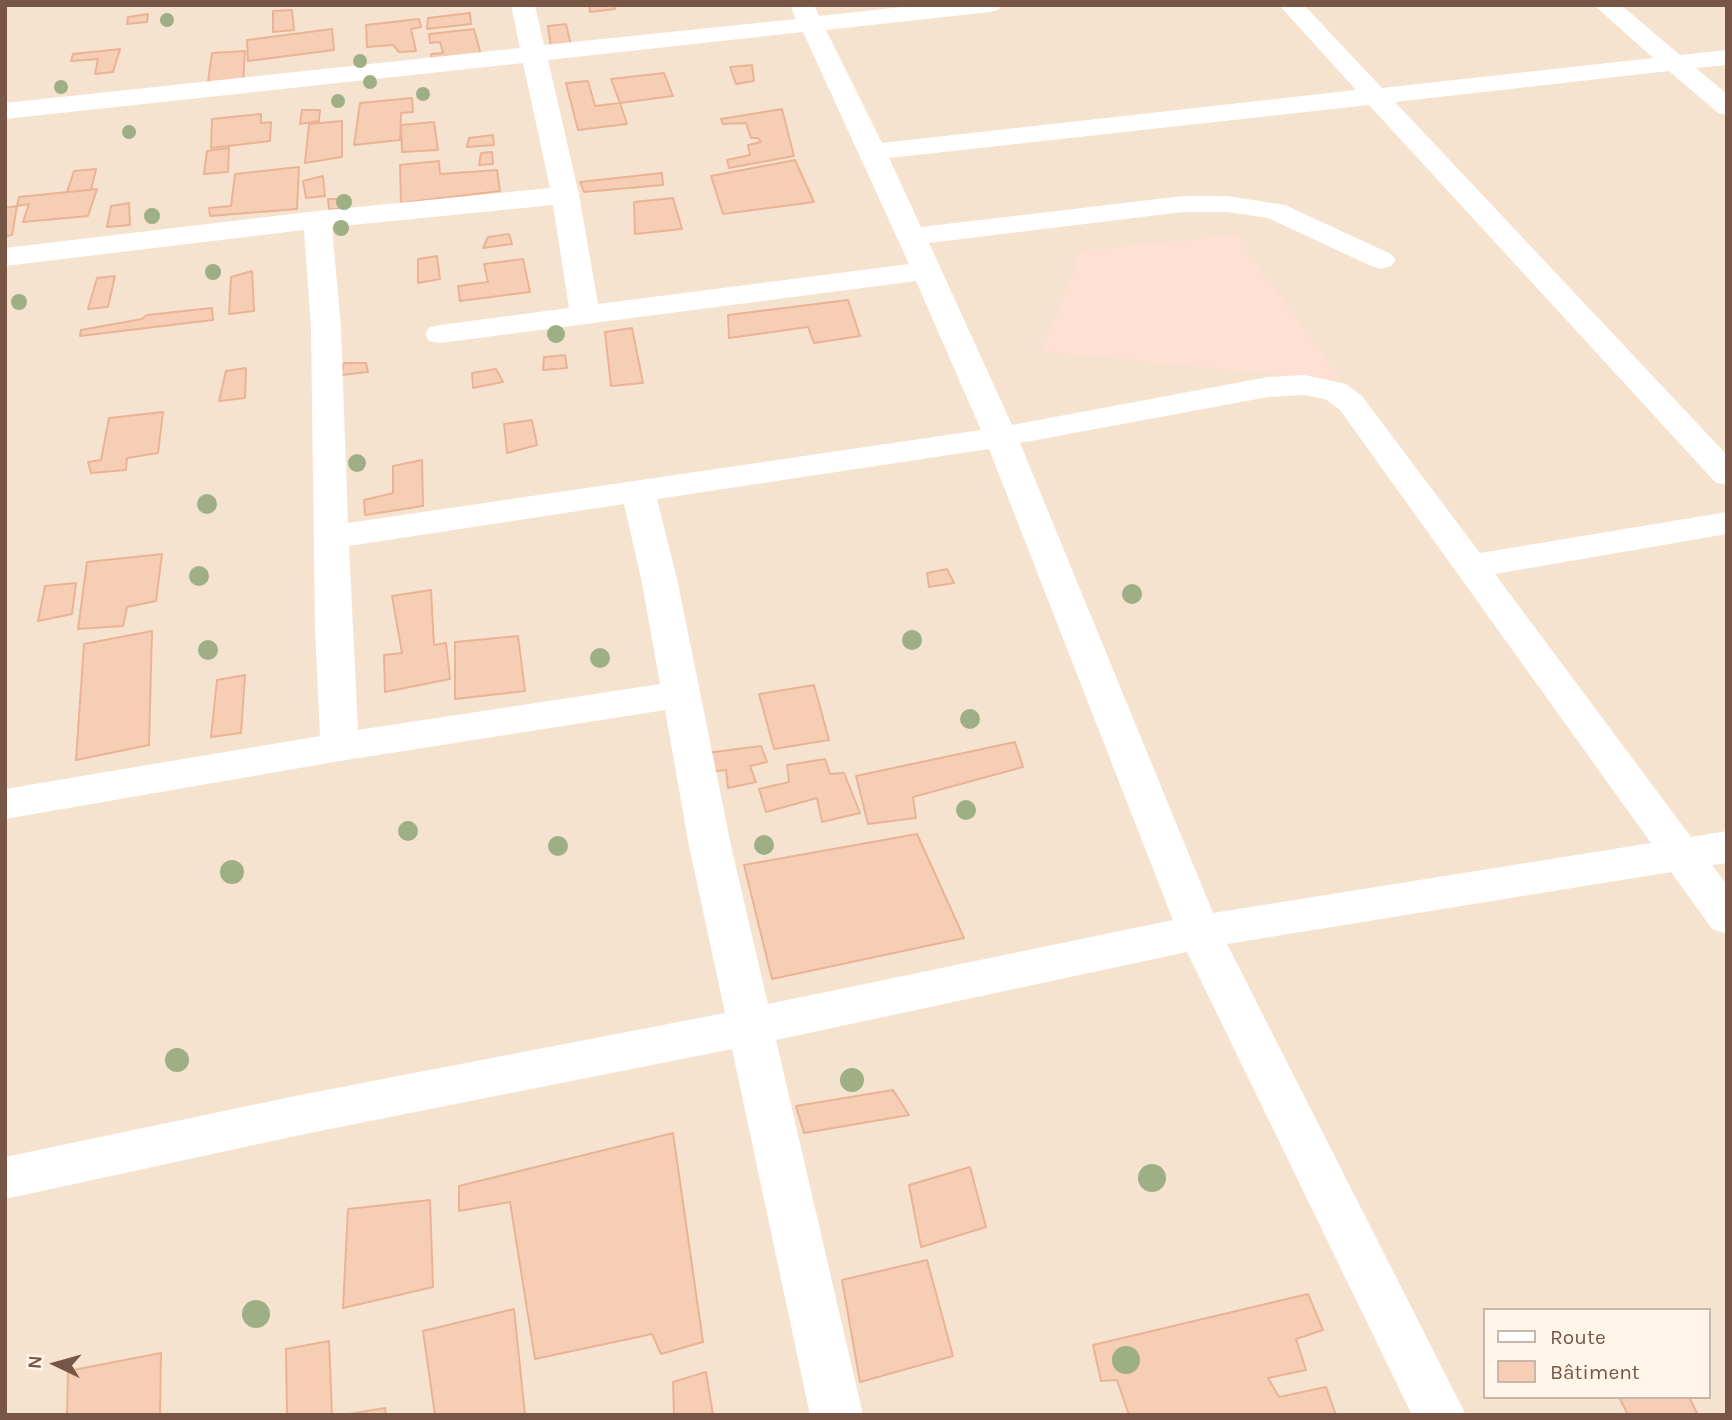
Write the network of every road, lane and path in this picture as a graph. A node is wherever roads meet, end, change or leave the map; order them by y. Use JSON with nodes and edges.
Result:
{"nodes":[{"id":1,"x":523,"y":5,"type":"edge"},
{"id":2,"x":990,"y":5,"type":"edge"},
{"id":3,"x":1292,"y":5,"type":"edge"},
{"id":4,"x":1606,"y":5,"type":"edge"},
{"id":5,"x":807,"y":15,"type":"edge"},
{"id":6,"x":535,"y":56,"type":"junction"},
{"id":7,"x":1727,"y":57,"type":"edge"},
{"id":8,"x":1675,"y":63,"type":"junction"},
{"id":9,"x":1376,"y":96,"type":"junction"},
{"id":10,"x":1727,"y":107,"type":"edge"},
{"id":11,"x":5,"y":111,"type":"edge"},
{"id":12,"x":873,"y":152,"type":"junction"},
{"id":13,"x":565,"y":195,"type":"junction"},
{"id":14,"x":317,"y":220,"type":"junction"},
{"id":15,"x":919,"y":254,"type":"junction"},
{"id":16,"x":5,"y":257,"type":"edge"},
{"id":17,"x":1381,"y":260,"type":"dead end"},
{"id":18,"x":585,"y":314,"type":"junction"},
{"id":19,"x":440,"y":334,"type":"dead end"},
{"id":20,"x":1001,"y":437,"type":"junction"},
{"id":21,"x":1727,"y":475,"type":"edge"},
{"id":22,"x":638,"y":492,"type":"junction"},
{"id":23,"x":1727,"y":523,"type":"edge"},
{"id":24,"x":332,"y":537,"type":"junction"},
{"id":25,"x":1472,"y":566,"type":"junction"},
{"id":26,"x":682,"y":694,"type":"junction"},
{"id":27,"x":340,"y":747,"type":"junction"},
{"id":28,"x":5,"y":804,"type":"edge"},
{"id":29,"x":1727,"y":847,"type":"edge"},
{"id":30,"x":1680,"y":855,"type":"junction"},
{"id":31,"x":1727,"y":917,"type":"edge"},
{"id":32,"x":1199,"y":932,"type":"junction"},
{"id":33,"x":752,"y":1026,"type":"junction"},
{"id":34,"x":5,"y":1178,"type":"edge"},
{"id":35,"x":837,"y":1415,"type":"edge"},
{"id":36,"x":1440,"y":1415,"type":"edge"}],
"edges":[{"from":1,"to":6,"type":"street"},
{"from":2,"to":5,"type":"street"},
{"from":3,"to":9,"type":"street"},
{"from":4,"to":8,"type":"street"},
{"from":5,"to":6,"type":"street"},
{"from":5,"to":12,"type":"street"},
{"from":6,"to":11,"type":"street"},
{"from":6,"to":13,"type":"street"},
{"from":7,"to":8,"type":"street"},
{"from":8,"to":9,"type":"street"},
{"from":8,"to":10,"type":"street"},
{"from":9,"to":12,"type":"street"},
{"from":9,"to":21,"type":"street"},
{"from":12,"to":15,"type":"street"},
{"from":13,"to":14,"type":"street"},
{"from":13,"to":18,"type":"street"},
{"from":14,"to":16,"type":"street"},
{"from":14,"to":24,"type":"street"},
{"from":15,"to":17,"type":"street"},
{"from":15,"to":18,"type":"street"},
{"from":15,"to":20,"type":"street"},
{"from":18,"to":19,"type":"street"},
{"from":20,"to":22,"type":"street"},
{"from":20,"to":25,"type":"street"},
{"from":20,"to":32,"type":"street"},
{"from":22,"to":24,"type":"street"},
{"from":22,"to":26,"type":"street"},
{"from":23,"to":25,"type":"street"},
{"from":24,"to":27,"type":"street"},
{"from":25,"to":30,"type":"street"},
{"from":26,"to":27,"type":"street"},
{"from":26,"to":33,"type":"street"},
{"from":27,"to":28,"type":"street"},
{"from":29,"to":30,"type":"street"},
{"from":30,"to":31,"type":"street"},
{"from":30,"to":32,"type":"street"},
{"from":32,"to":33,"type":"street"},
{"from":32,"to":36,"type":"street"},
{"from":33,"to":34,"type":"street"},
{"from":33,"to":35,"type":"street"}]}
